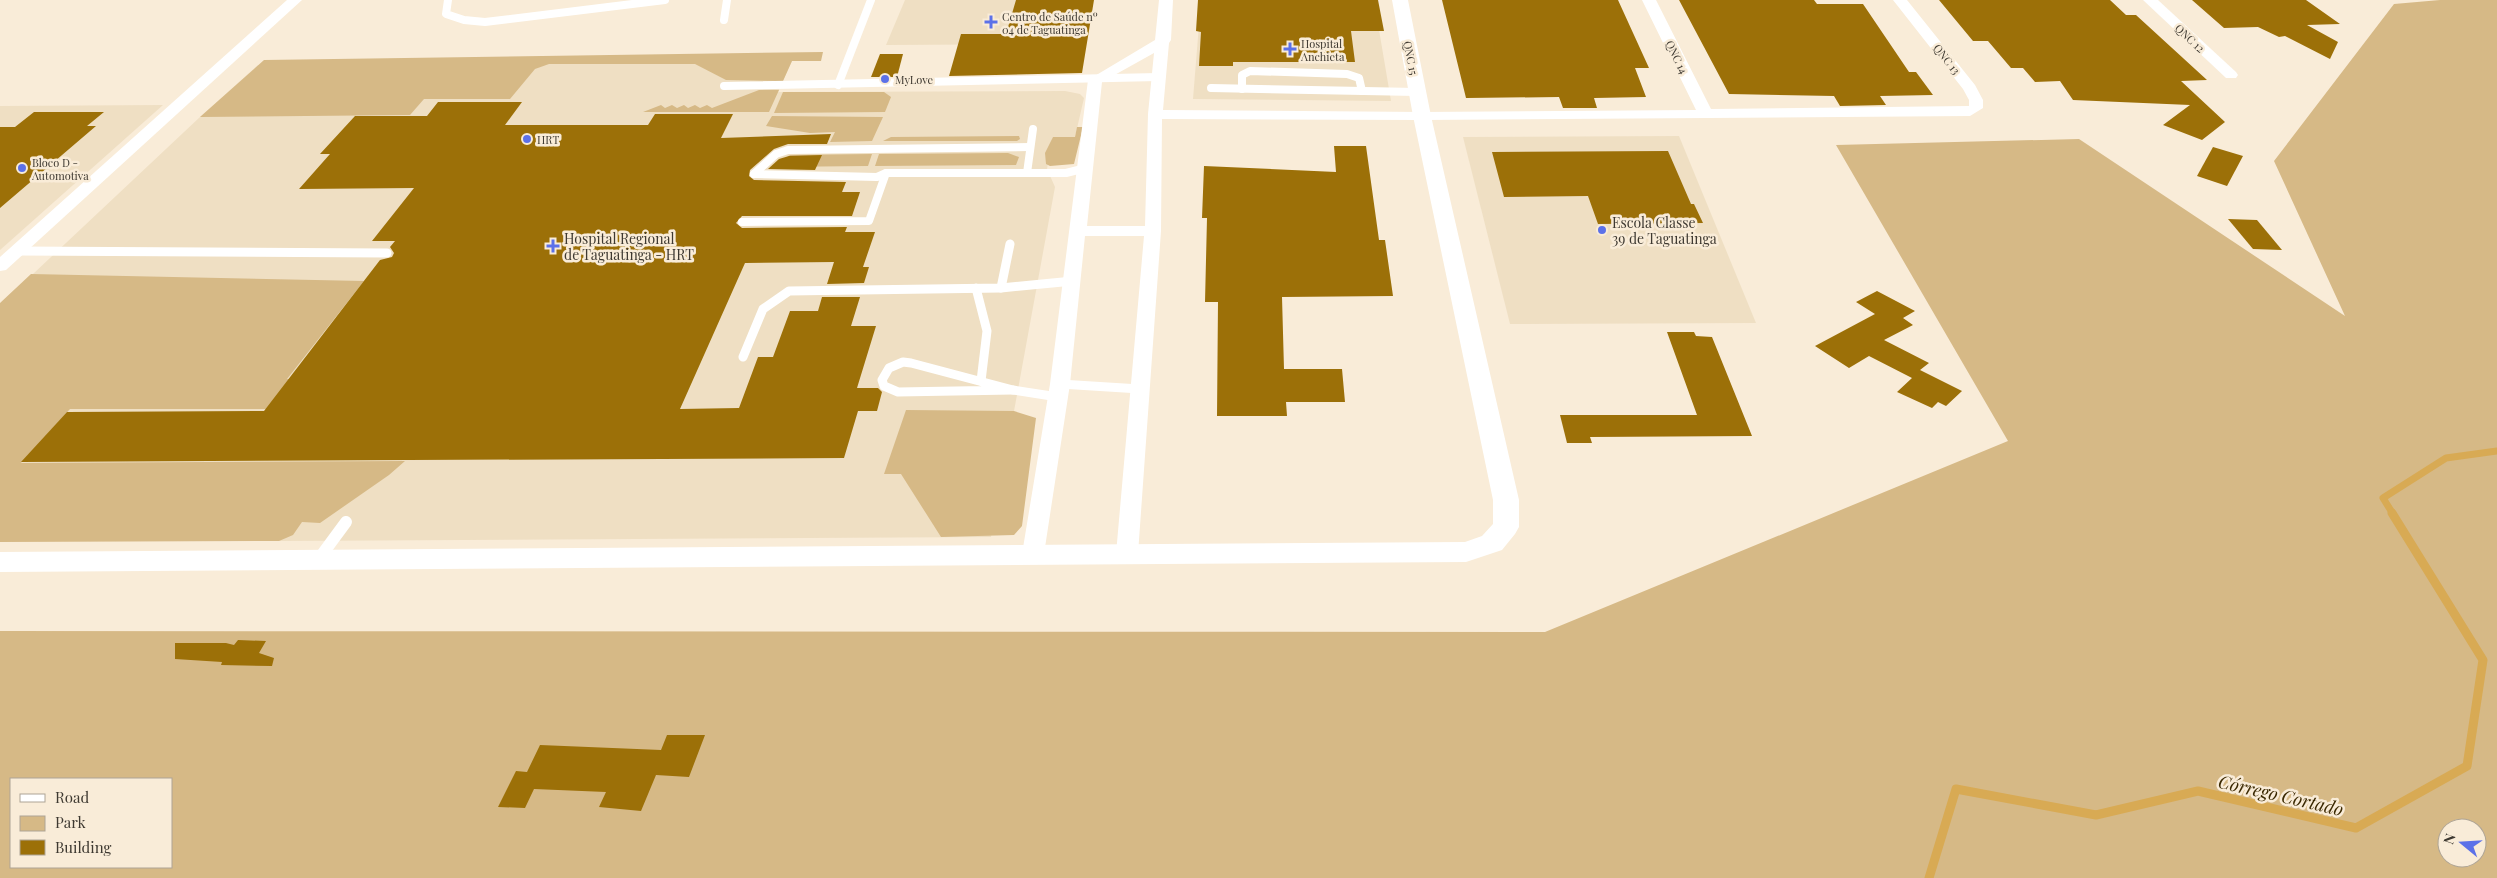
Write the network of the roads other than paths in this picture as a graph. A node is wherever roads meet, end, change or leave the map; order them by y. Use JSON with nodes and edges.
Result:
{"nodes":[{"id":1,"x":295,"y":0,"type":"edge"},
{"id":2,"x":448,"y":0,"type":"edge"},
{"id":3,"x":665,"y":0,"type":"edge"},
{"id":4,"x":726,"y":0,"type":"edge"},
{"id":5,"x":872,"y":0,"type":"edge"},
{"id":6,"x":1166,"y":0,"type":"edge"},
{"id":7,"x":1400,"y":0,"type":"edge"},
{"id":8,"x":1648,"y":0,"type":"edge"},
{"id":9,"x":1900,"y":0,"type":"edge"},
{"id":10,"x":2150,"y":0,"type":"edge"},
{"id":11,"x":724,"y":20,"type":"dead end"},
{"id":12,"x":1164,"y":40,"type":"junction"},
{"id":13,"x":2231,"y":75,"type":"dead end"},
{"id":14,"x":1159,"y":77,"type":"junction"},
{"id":15,"x":1095,"y":80,"type":"junction"},
{"id":16,"x":838,"y":85,"type":"junction"},
{"id":17,"x":724,"y":86,"type":"dead end"},
{"id":18,"x":1211,"y":88,"type":"dead end"},
{"id":19,"x":1242,"y":89,"type":"junction"},
{"id":20,"x":1362,"y":91,"type":"junction"},
{"id":21,"x":1418,"y":92,"type":"junction"},
{"id":22,"x":1155,"y":114,"type":"junction"},
{"id":23,"x":1706,"y":115,"type":"junction"},
{"id":24,"x":1422,"y":116,"type":"junction"},
{"id":25,"x":1033,"y":129,"type":"dead end"},
{"id":26,"x":1030,"y":147,"type":"junction"},
{"id":27,"x":1086,"y":168,"type":"junction"},
{"id":28,"x":1027,"y":173,"type":"junction"},
{"id":29,"x":883,"y":177,"type":"junction"},
{"id":30,"x":1084,"y":187,"type":"junction"},
{"id":31,"x":742,"y":222,"type":"dead end"},
{"id":32,"x":1153,"y":231,"type":"junction"},
{"id":33,"x":1079,"y":232,"type":"junction"},
{"id":34,"x":1010,"y":244,"type":"dead end"},
{"id":35,"x":16,"y":251,"type":"junction"},
{"id":36,"x":386,"y":253,"type":"dead end"},
{"id":37,"x":0,"y":266,"type":"edge"},
{"id":38,"x":1073,"y":281,"type":"junction"},
{"id":39,"x":976,"y":288,"type":"junction"},
{"id":40,"x":1001,"y":288,"type":"junction"},
{"id":41,"x":743,"y":357,"type":"dead end"},
{"id":42,"x":981,"y":381,"type":"junction"},
{"id":43,"x":1140,"y":389,"type":"junction"},
{"id":44,"x":1013,"y":390,"type":"junction"},
{"id":45,"x":1059,"y":391,"type":"junction"},
{"id":46,"x":346,"y":522,"type":"dead end"},
{"id":47,"x":1033,"y":554,"type":"junction"},
{"id":48,"x":1127,"y":554,"type":"junction"},
{"id":49,"x":318,"y":560,"type":"junction"},
{"id":50,"x":0,"y":562,"type":"edge"}],
"edges":[{"from":1,"to":35,"type":"street"},
{"from":2,"to":3,"type":"lane"},
{"from":4,"to":11,"type":"lane"},
{"from":5,"to":16,"type":"lane"},
{"from":6,"to":12,"type":"street"},
{"from":7,"to":21,"type":"street","name":"QNC 15"},
{"from":8,"to":23,"type":"street","name":"QNC 14"},
{"from":9,"to":23,"type":"street","name":"QNC 13"},
{"from":10,"to":13,"type":"street","name":"QNC 12"},
{"from":12,"to":14,"type":"street"},
{"from":12,"to":15,"type":"street"},
{"from":14,"to":15,"type":"lane"},
{"from":14,"to":22,"type":"street"},
{"from":15,"to":16,"type":"lane"},
{"from":15,"to":27,"type":"street"},
{"from":16,"to":17,"type":"lane"},
{"from":18,"to":19,"type":"lane"},
{"from":19,"to":20,"type":"lane"},
{"from":19,"to":20,"type":"lane"},
{"from":20,"to":21,"type":"lane"},
{"from":21,"to":24,"type":"street","name":"QNC 15"},
{"from":22,"to":24,"type":"street"},
{"from":22,"to":32,"type":"street"},
{"from":23,"to":24,"type":"street"},
{"from":24,"to":48,"type":"street","name":"QNC 15"},
{"from":25,"to":26,"type":"lane"},
{"from":26,"to":28,"type":"lane"},
{"from":26,"to":29,"type":"lane"},
{"from":27,"to":28,"type":"lane"},
{"from":27,"to":30,"type":"street"},
{"from":28,"to":29,"type":"lane"},
{"from":29,"to":30,"type":"lane"},
{"from":29,"to":31,"type":"lane"},
{"from":30,"to":33,"type":"street"},
{"from":32,"to":33,"type":"street"},
{"from":32,"to":43,"type":"street"},
{"from":33,"to":38,"type":"street"},
{"from":34,"to":40,"type":"lane"},
{"from":35,"to":36,"type":"lane"},
{"from":35,"to":37,"type":"street"},
{"from":38,"to":40,"type":"lane"},
{"from":38,"to":45,"type":"street"},
{"from":39,"to":40,"type":"lane"},
{"from":39,"to":41,"type":"lane"},
{"from":39,"to":42,"type":"lane"},
{"from":42,"to":44,"type":"lane"},
{"from":42,"to":44,"type":"lane"},
{"from":43,"to":45,"type":"lane"},
{"from":43,"to":48,"type":"street"},
{"from":44,"to":45,"type":"lane"},
{"from":45,"to":47,"type":"street"},
{"from":46,"to":49,"type":"lane"},
{"from":47,"to":48,"type":"street","name":"QNC 15"},
{"from":47,"to":49,"type":"street","name":"QNC 15"},
{"from":49,"to":50,"type":"street","name":"QNC 15"}]}
